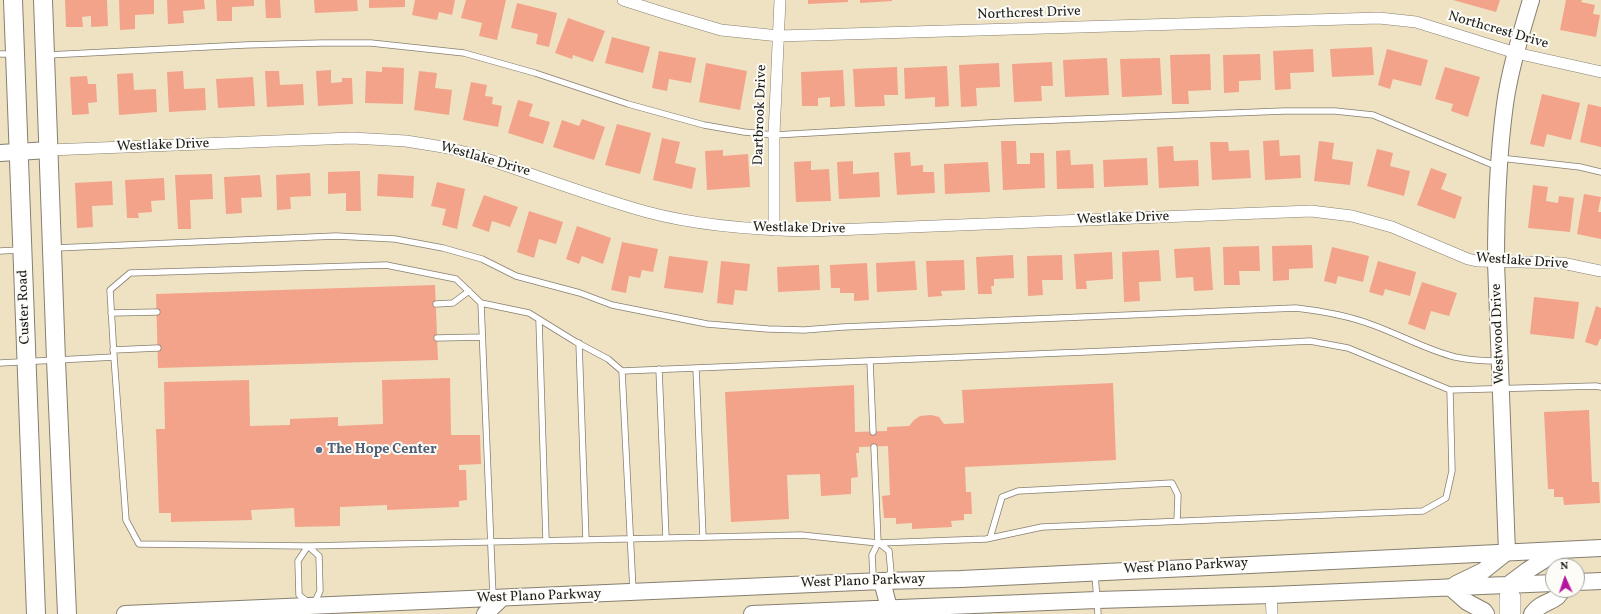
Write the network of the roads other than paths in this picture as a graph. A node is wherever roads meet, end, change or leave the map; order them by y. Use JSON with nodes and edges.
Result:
{"nodes":[{"id":1,"x":13,"y":0,"type":"edge"},
{"id":2,"x":44,"y":0,"type":"edge"},
{"id":3,"x":623,"y":0,"type":"edge"},
{"id":4,"x":780,"y":0,"type":"edge"},
{"id":5,"x":1531,"y":0,"type":"edge"},
{"id":6,"x":779,"y":36,"type":"junction"},
{"id":7,"x":1516,"y":53,"type":"junction"},
{"id":8,"x":7,"y":54,"type":"edge"},
{"id":9,"x":46,"y":55,"type":"junction"},
{"id":10,"x":1601,"y":72,"type":"edge"},
{"id":11,"x":774,"y":135,"type":"junction"},
{"id":12,"x":49,"y":150,"type":"junction"},
{"id":13,"x":18,"y":152,"type":"junction"},
{"id":14,"x":0,"y":153,"type":"edge"},
{"id":15,"x":1499,"y":162,"type":"junction"},
{"id":16,"x":1601,"y":172,"type":"edge"},
{"id":17,"x":774,"y":230,"type":"junction"},
{"id":18,"x":52,"y":249,"type":"junction"},
{"id":19,"x":22,"y":250,"type":"junction"},
{"id":20,"x":0,"y":251,"type":"edge"},
{"id":21,"x":1496,"y":262,"type":"junction"},
{"id":22,"x":1601,"y":270,"type":"edge"},
{"id":23,"x":468,"y":291,"type":"junction"},
{"id":24,"x":481,"y":303,"type":"junction"},
{"id":25,"x":436,"y":304,"type":"dead end"},
{"id":26,"x":157,"y":312,"type":"dead end"},
{"id":27,"x":111,"y":313,"type":"junction"},
{"id":28,"x":539,"y":320,"type":"junction"},
{"id":29,"x":482,"y":337,"type":"junction"},
{"id":30,"x":437,"y":338,"type":"dead end"},
{"id":31,"x":579,"y":343,"type":"junction"},
{"id":32,"x":158,"y":348,"type":"dead end"},
{"id":33,"x":113,"y":350,"type":"junction"},
{"id":34,"x":114,"y":357,"type":"junction"},
{"id":35,"x":56,"y":360,"type":"junction"},
{"id":36,"x":1500,"y":360,"type":"junction"},
{"id":37,"x":870,"y":361,"type":"junction"},
{"id":38,"x":27,"y":362,"type":"junction"},
{"id":39,"x":0,"y":363,"type":"edge"},
{"id":40,"x":696,"y":368,"type":"junction"},
{"id":41,"x":659,"y":370,"type":"junction"},
{"id":42,"x":622,"y":371,"type":"junction"},
{"id":43,"x":1601,"y":387,"type":"edge"},
{"id":44,"x":1501,"y":389,"type":"junction"},
{"id":45,"x":1450,"y":390,"type":"junction"},
{"id":46,"x":873,"y":432,"type":"dead end"},
{"id":47,"x":874,"y":447,"type":"dead end"},
{"id":48,"x":1177,"y":521,"type":"junction"},
{"id":49,"x":703,"y":537,"type":"junction"},
{"id":50,"x":631,"y":538,"type":"junction"},
{"id":51,"x":666,"y":538,"type":"junction"},
{"id":52,"x":990,"y":538,"type":"junction"},
{"id":53,"x":546,"y":540,"type":"junction"},
{"id":54,"x":586,"y":540,"type":"junction"},
{"id":55,"x":491,"y":542,"type":"junction"},
{"id":56,"x":878,"y":543,"type":"junction"},
{"id":57,"x":308,"y":546,"type":"junction"},
{"id":58,"x":1601,"y":548,"type":"edge"},
{"id":59,"x":1561,"y":550,"type":"junction"},
{"id":60,"x":1507,"y":552,"type":"junction"},
{"id":61,"x":1475,"y":554,"type":"junction"},
{"id":62,"x":1491,"y":566,"type":"junction"},
{"id":63,"x":1528,"y":570,"type":"junction"},
{"id":64,"x":1094,"y":572,"type":"junction"},
{"id":65,"x":882,"y":581,"type":"junction"},
{"id":66,"x":1545,"y":581,"type":"edge"},
{"id":67,"x":1601,"y":581,"type":"edge"},
{"id":68,"x":1585,"y":582,"type":"edge"},
{"id":69,"x":1545,"y":583,"type":"edge"},
{"id":70,"x":1508,"y":585,"type":"junction"},
{"id":71,"x":1450,"y":587,"type":"junction"},
{"id":72,"x":633,"y":593,"type":"junction"},
{"id":73,"x":1271,"y":595,"type":"junction"},
{"id":74,"x":497,"y":598,"type":"junction"},
{"id":75,"x":1556,"y":598,"type":"edge"},
{"id":76,"x":313,"y":606,"type":"junction"},
{"id":77,"x":1097,"y":607,"type":"edge"},
{"id":78,"x":888,"y":608,"type":"junction"},
{"id":79,"x":36,"y":614,"type":"edge"},
{"id":80,"x":67,"y":614,"type":"edge"},
{"id":81,"x":124,"y":614,"type":"edge"},
{"id":82,"x":485,"y":614,"type":"edge"},
{"id":83,"x":752,"y":614,"type":"edge"},
{"id":84,"x":1272,"y":614,"type":"edge"},
{"id":85,"x":1486,"y":614,"type":"edge"},
{"id":86,"x":1505,"y":614,"type":"edge"},
{"id":87,"x":1515,"y":614,"type":"edge"},
{"id":88,"x":1532,"y":614,"type":"edge"}],
"edges":[{"from":1,"to":8,"type":"main road","name":"Custer Road"},
{"from":2,"to":9,"type":"main road","name":"Custer Road"},
{"from":3,"to":6,"type":"street","name":"Northcrest Drive"},
{"from":4,"to":6,"type":"street","name":"Dartbrook Drive"},
{"from":5,"to":7,"type":"main road","name":"Westwood Drive"},
{"from":6,"to":7,"type":"street","name":"Northcrest Drive"},
{"from":6,"to":11,"type":"street","name":"Dartbrook Drive"},
{"from":7,"to":10,"type":"street","name":"Northcrest Drive"},
{"from":7,"to":15,"type":"main road","name":"Westwood Drive"},
{"from":8,"to":13,"type":"main road","name":"Custer Road"},
{"from":9,"to":11,"type":"lane"},
{"from":9,"to":12,"type":"main road","name":"Custer Road"},
{"from":11,"to":15,"type":"lane"},
{"from":11,"to":17,"type":"street","name":"Dartbrook Drive"},
{"from":12,"to":13,"type":"main road","name":"Westlake Drive"},
{"from":12,"to":17,"type":"street","name":"Westlake Drive"},
{"from":12,"to":18,"type":"main road","name":"Custer Road"},
{"from":13,"to":14,"type":"main road","name":"Westlake Drive"},
{"from":13,"to":19,"type":"main road","name":"Custer Road"},
{"from":15,"to":16,"type":"lane"},
{"from":15,"to":21,"type":"main road","name":"Westwood Drive"},
{"from":17,"to":21,"type":"street","name":"Westlake Drive"},
{"from":18,"to":35,"type":"main road","name":"Custer Road"},
{"from":18,"to":36,"type":"lane"},
{"from":19,"to":20,"type":"lane"},
{"from":19,"to":38,"type":"main road","name":"Custer Road"},
{"from":21,"to":22,"type":"street","name":"Westlake Drive"},
{"from":21,"to":36,"type":"main road","name":"Westwood Drive"},
{"from":23,"to":24,"type":"lane"},
{"from":23,"to":25,"type":"lane"},
{"from":23,"to":27,"type":"lane"},
{"from":24,"to":28,"type":"lane"},
{"from":24,"to":29,"type":"lane"},
{"from":26,"to":27,"type":"lane"},
{"from":27,"to":33,"type":"lane"},
{"from":28,"to":31,"type":"lane"},
{"from":28,"to":53,"type":"lane"},
{"from":29,"to":30,"type":"lane"},
{"from":29,"to":55,"type":"lane"},
{"from":31,"to":42,"type":"lane"},
{"from":31,"to":54,"type":"lane"},
{"from":32,"to":33,"type":"lane"},
{"from":33,"to":34,"type":"lane"},
{"from":34,"to":35,"type":"lane"},
{"from":34,"to":57,"type":"lane"},
{"from":35,"to":38,"type":"lane"},
{"from":35,"to":80,"type":"main road","name":"Custer Road"},
{"from":36,"to":44,"type":"main road","name":"Westwood Drive"},
{"from":37,"to":40,"type":"lane"},
{"from":37,"to":45,"type":"lane"},
{"from":37,"to":46,"type":"lane"},
{"from":38,"to":39,"type":"lane"},
{"from":38,"to":79,"type":"main road","name":"Custer Road"},
{"from":40,"to":41,"type":"lane"},
{"from":40,"to":49,"type":"lane"},
{"from":41,"to":42,"type":"lane"},
{"from":41,"to":51,"type":"lane"},
{"from":42,"to":50,"type":"lane"},
{"from":43,"to":44,"type":"lane"},
{"from":44,"to":45,"type":"lane"},
{"from":44,"to":60,"type":"main road","name":"Westwood Drive"},
{"from":45,"to":48,"type":"lane"},
{"from":47,"to":56,"type":"lane"},
{"from":48,"to":52,"type":"lane"},
{"from":48,"to":52,"type":"lane"},
{"from":49,"to":51,"type":"lane"},
{"from":49,"to":56,"type":"lane"},
{"from":50,"to":51,"type":"lane"},
{"from":50,"to":54,"type":"lane"},
{"from":50,"to":72,"type":"lane"},
{"from":52,"to":56,"type":"lane"},
{"from":53,"to":54,"type":"lane"},
{"from":53,"to":55,"type":"lane"},
{"from":55,"to":57,"type":"lane"},
{"from":55,"to":74,"type":"lane"},
{"from":56,"to":65,"type":"lane"},
{"from":56,"to":65,"type":"lane"},
{"from":57,"to":76,"type":"lane"},
{"from":57,"to":76,"type":"lane"},
{"from":58,"to":59,"type":"main road","name":"West Plano Parkway"},
{"from":59,"to":60,"type":"main road","name":"West Plano Parkway"},
{"from":59,"to":63,"type":"main road"},
{"from":60,"to":61,"type":"main road","name":"West Plano Parkway"},
{"from":60,"to":62,"type":"main road"},
{"from":60,"to":63,"type":"main road"},
{"from":61,"to":62,"type":"main road"},
{"from":61,"to":64,"type":"main road","name":"West Plano Parkway"},
{"from":62,"to":70,"type":"main road"},
{"from":62,"to":71,"type":"main road"},
{"from":63,"to":66,"type":"main road"},
{"from":63,"to":70,"type":"main road"},
{"from":64,"to":65,"type":"main road","name":"West Plano Parkway"},
{"from":64,"to":77,"type":"lane"},
{"from":65,"to":72,"type":"main road","name":"West Plano Parkway"},
{"from":65,"to":78,"type":"main road"},
{"from":67,"to":68,"type":"main road"},
{"from":69,"to":70,"type":"main road","name":"West Plano Parkway"},
{"from":70,"to":71,"type":"main road","name":"West Plano Parkway"},
{"from":70,"to":86,"type":"street"},
{"from":70,"to":87,"type":"street"},
{"from":71,"to":73,"type":"main road","name":"West Plano Parkway"},
{"from":71,"to":85,"type":"main road"},
{"from":72,"to":74,"type":"main road","name":"West Plano Parkway"},
{"from":73,"to":77,"type":"main road","name":"West Plano Parkway"},
{"from":73,"to":84,"type":"street"},
{"from":74,"to":76,"type":"main road","name":"West Plano Parkway"},
{"from":74,"to":82,"type":"main road"},
{"from":75,"to":88,"type":"main road"},
{"from":76,"to":81,"type":"main road","name":"West Plano Parkway"},
{"from":77,"to":78,"type":"main road","name":"West Plano Parkway"},
{"from":78,"to":83,"type":"main road","name":"West Plano Parkway"}]}
